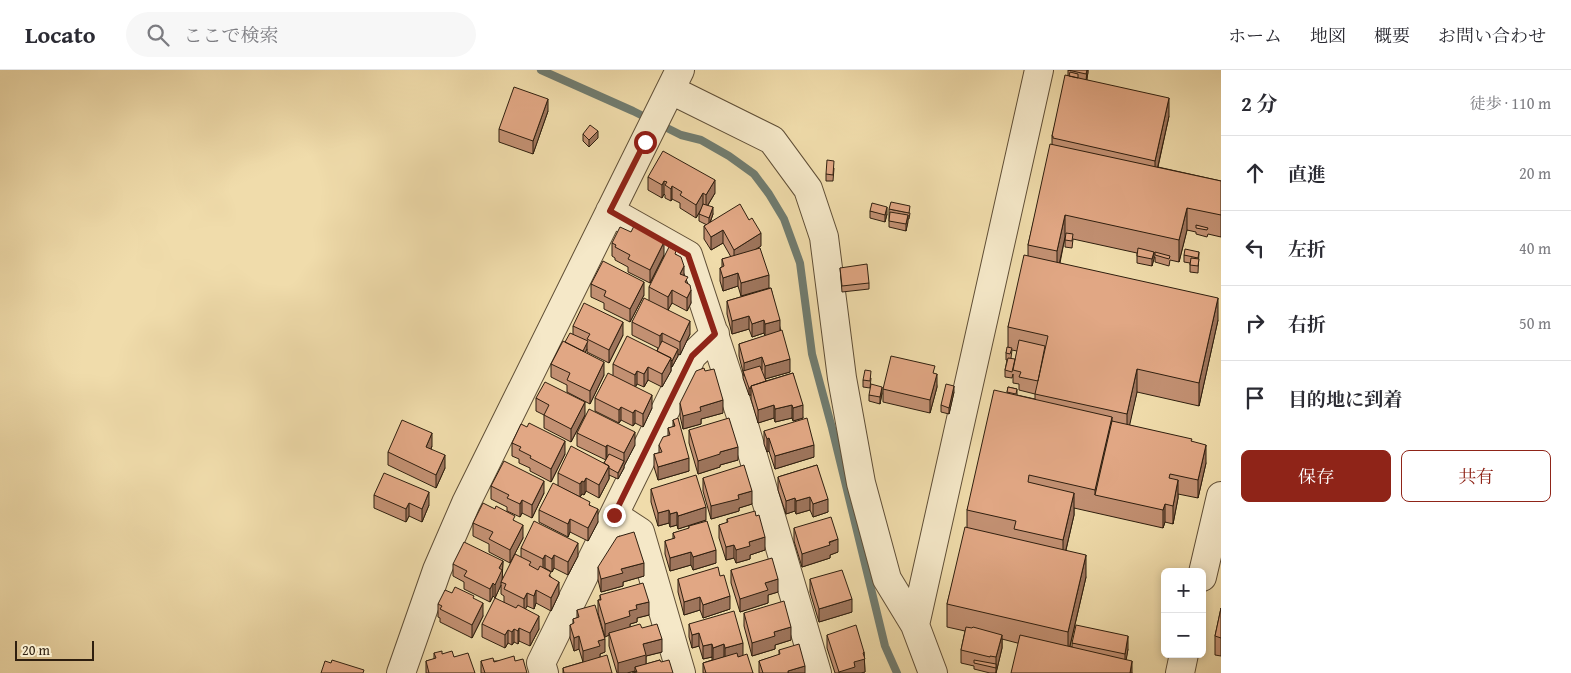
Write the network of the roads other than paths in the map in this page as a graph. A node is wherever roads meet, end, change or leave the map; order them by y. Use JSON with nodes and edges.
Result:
{"nodes":[{"id":1,"x":1039,"y":70,"type":"edge"},
{"id":2,"x":676,"y":80,"type":"edge"},
{"id":3,"x":610,"y":211,"type":"junction"},
{"id":4,"x":715,"y":334,"type":"junction"},
{"id":5,"x":1221,"y":496,"type":"edge"},
{"id":6,"x":614,"y":515,"type":"junction"},
{"id":7,"x":1204,"y":568,"type":"edge"},
{"id":8,"x":916,"y":625,"type":"junction"},
{"id":9,"x":1183,"y":658,"type":"edge"},
{"id":10,"x":405,"y":669,"type":"edge"},
{"id":11,"x":544,"y":673,"type":"edge"},
{"id":12,"x":681,"y":673,"type":"edge"},
{"id":13,"x":818,"y":673,"type":"edge"},
{"id":14,"x":933,"y":673,"type":"edge"},
{"id":15,"x":1180,"y":673,"type":"edge"}],
"edges":[{"from":1,"to":8,"type":"street"},
{"from":2,"to":3,"type":"street"},
{"from":2,"to":8,"type":"street"},
{"from":3,"to":4,"type":"street"},
{"from":3,"to":10,"type":"street"},
{"from":4,"to":6,"type":"street"},
{"from":4,"to":13,"type":"street"},
{"from":5,"to":7,"type":"street"},
{"from":6,"to":11,"type":"street"},
{"from":6,"to":12,"type":"street"},
{"from":8,"to":14,"type":"street"},
{"from":9,"to":15,"type":"street"}]}
